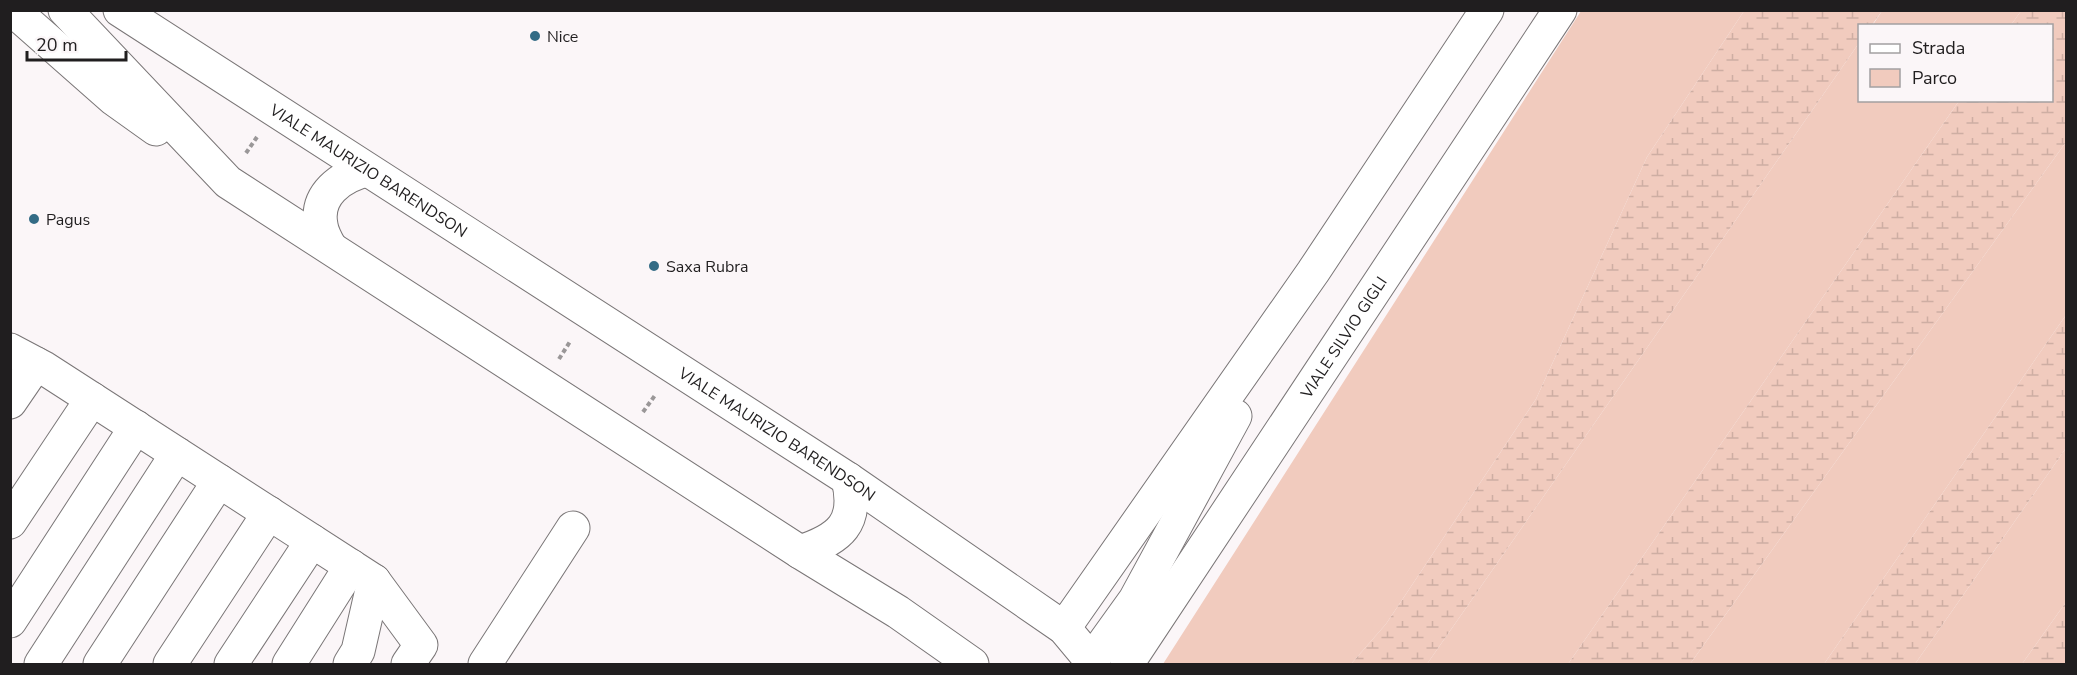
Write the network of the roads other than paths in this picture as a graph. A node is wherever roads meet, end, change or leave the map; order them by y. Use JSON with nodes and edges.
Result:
{"nodes":[{"id":1,"x":13,"y":10,"type":"edge"},
{"id":2,"x":65,"y":10,"type":"edge"},
{"id":3,"x":120,"y":10,"type":"edge"},
{"id":4,"x":1487,"y":10,"type":"edge"},
{"id":5,"x":1560,"y":10,"type":"edge"},
{"id":6,"x":236,"y":170,"type":"junction"},
{"id":7,"x":367,"y":170,"type":"junction"},
{"id":8,"x":330,"y":247,"type":"junction"},
{"id":9,"x":1313,"y":272,"type":"junction"},
{"id":10,"x":23,"y":357,"type":"edge"},
{"id":11,"x":92,"y":399,"type":"junction"},
{"id":12,"x":10,"y":402,"type":"edge"},
{"id":13,"x":136,"y":428,"type":"junction"},
{"id":14,"x":177,"y":454,"type":"junction"},
{"id":15,"x":848,"y":479,"type":"junction"},
{"id":16,"x":219,"y":481,"type":"junction"},
{"id":17,"x":268,"y":513,"type":"junction"},
{"id":18,"x":10,"y":522,"type":"edge"},
{"id":19,"x":573,"y":528,"type":"dead end"},
{"id":20,"x":312,"y":541,"type":"junction"},
{"id":21,"x":800,"y":552,"type":"junction"},
{"id":22,"x":363,"y":573,"type":"junction"},
{"id":23,"x":10,"y":621,"type":"edge"},
{"id":24,"x":1064,"y":628,"type":"junction"},
{"id":25,"x":1091,"y":663,"type":"edge"},
{"id":26,"x":41,"y":664,"type":"edge"},
{"id":27,"x":100,"y":664,"type":"edge"},
{"id":28,"x":170,"y":664,"type":"edge"},
{"id":29,"x":231,"y":664,"type":"edge"},
{"id":30,"x":289,"y":664,"type":"edge"},
{"id":31,"x":350,"y":664,"type":"edge"},
{"id":32,"x":408,"y":664,"type":"edge"},
{"id":33,"x":485,"y":664,"type":"edge"},
{"id":34,"x":971,"y":664,"type":"edge"},
{"id":35,"x":1127,"y":664,"type":"edge"}],
"edges":[{"from":1,"to":6,"type":"street"},
{"from":2,"to":6,"type":"street"},
{"from":3,"to":7,"type":"street","name":"VIALE MAURIZIO BARENDSON"},
{"from":4,"to":9,"type":"street"},
{"from":5,"to":35,"type":"street","name":"VIALE SILVIO GIGLI"},
{"from":6,"to":8,"type":"street"},
{"from":7,"to":8,"type":"street"},
{"from":7,"to":15,"type":"street","name":"VIALE MAURIZIO BARENDSON"},
{"from":8,"to":21,"type":"street"},
{"from":9,"to":24,"type":"street"},
{"from":9,"to":25,"type":"street"},
{"from":10,"to":11,"type":"street"},
{"from":10,"to":12,"type":"street"},
{"from":11,"to":13,"type":"street"},
{"from":11,"to":18,"type":"street"},
{"from":13,"to":14,"type":"street"},
{"from":13,"to":23,"type":"street"},
{"from":14,"to":16,"type":"street"},
{"from":14,"to":26,"type":"street"},
{"from":15,"to":21,"type":"street"},
{"from":15,"to":24,"type":"street","name":"VIALE MAURIZIO BARENDSON"},
{"from":16,"to":17,"type":"street"},
{"from":16,"to":27,"type":"street"},
{"from":17,"to":20,"type":"street"},
{"from":17,"to":28,"type":"street"},
{"from":19,"to":33,"type":"street"},
{"from":20,"to":22,"type":"street"},
{"from":20,"to":29,"type":"street"},
{"from":21,"to":34,"type":"street"},
{"from":22,"to":30,"type":"street"},
{"from":22,"to":31,"type":"street"},
{"from":22,"to":32,"type":"street"},
{"from":24,"to":25,"type":"street","name":"VIALE MAURIZIO BARENDSON"}]}
